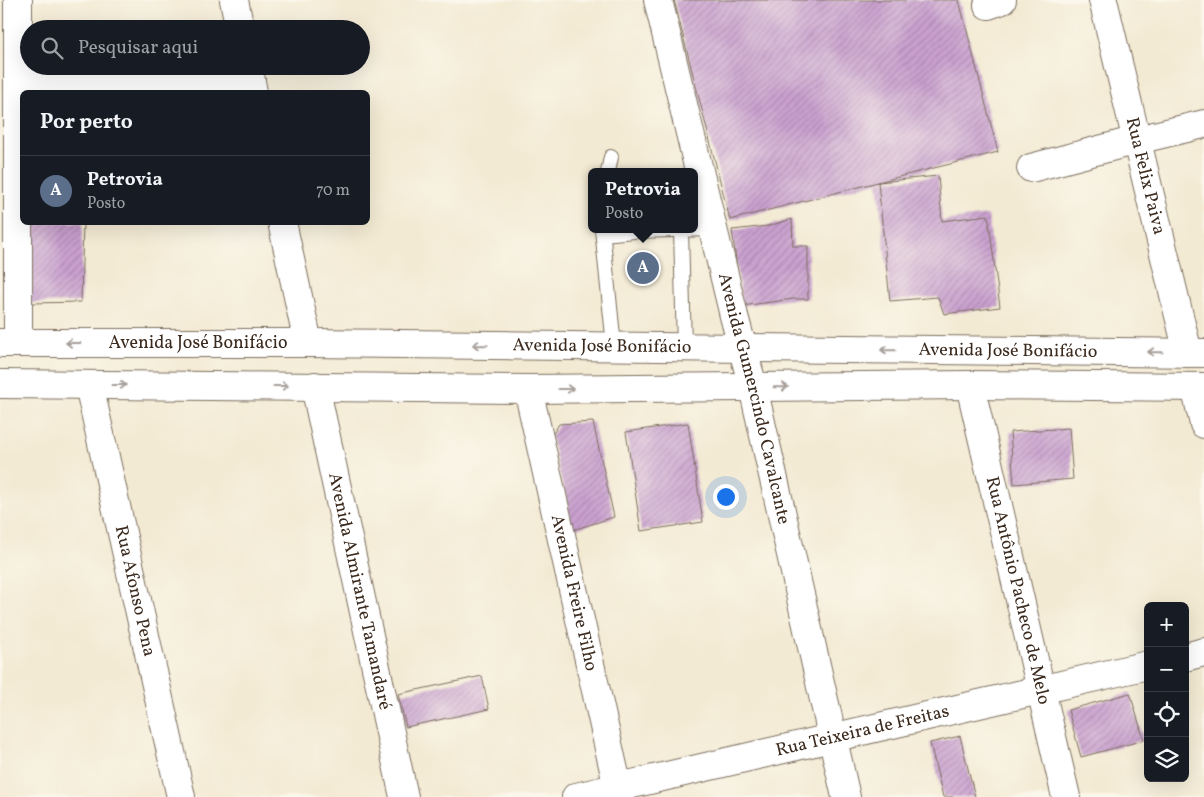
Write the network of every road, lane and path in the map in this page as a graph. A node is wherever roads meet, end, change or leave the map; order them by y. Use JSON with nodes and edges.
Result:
{"nodes":[{"id":1,"x":18,"y":0,"type":"edge"},
{"id":2,"x":234,"y":0,"type":"edge"},
{"id":3,"x":658,"y":0,"type":"edge"},
{"id":4,"x":1103,"y":0,"type":"edge"},
{"id":5,"x":238,"y":20,"type":"edge"},
{"id":6,"x":19,"y":80,"type":"junction"},
{"id":7,"x":250,"y":80,"type":"edge"},
{"id":8,"x":1204,"y":124,"type":"edge"},
{"id":9,"x":1137,"y":140,"type":"junction"},
{"id":10,"x":611,"y":157,"type":"dead end"},
{"id":11,"x":609,"y":168,"type":"edge"},
{"id":12,"x":1031,"y":168,"type":"dead end"},
{"id":13,"x":283,"y":225,"type":"edge"},
{"id":14,"x":698,"y":229,"type":"edge"},
{"id":15,"x":713,"y":229,"type":"junction"},
{"id":16,"x":602,"y":233,"type":"edge"},
{"id":17,"x":681,"y":233,"type":"edge"},
{"id":18,"x":9,"y":343,"type":"edge"},
{"id":19,"x":308,"y":343,"type":"junction"},
{"id":20,"x":614,"y":346,"type":"junction"},
{"id":21,"x":684,"y":347,"type":"junction"},
{"id":22,"x":743,"y":348,"type":"junction"},
{"id":23,"x":1196,"y":353,"type":"edge"},
{"id":24,"x":0,"y":384,"type":"edge"},
{"id":25,"x":89,"y":385,"type":"junction"},
{"id":26,"x":970,"y":385,"type":"junction"},
{"id":27,"x":315,"y":386,"type":"junction"},
{"id":28,"x":753,"y":387,"type":"junction"},
{"id":29,"x":1200,"y":387,"type":"edge"},
{"id":30,"x":528,"y":389,"type":"junction"},
{"id":31,"x":1204,"y":424,"type":"edge"},
{"id":32,"x":1204,"y":652,"type":"edge"},
{"id":33,"x":1189,"y":656,"type":"edge"},
{"id":34,"x":1144,"y":666,"type":"edge"},
{"id":35,"x":1040,"y":690,"type":"junction"},
{"id":36,"x":833,"y":738,"type":"junction"},
{"id":37,"x":619,"y":792,"type":"edge"},
{"id":38,"x":181,"y":797,"type":"edge"},
{"id":39,"x":404,"y":797,"type":"edge"},
{"id":40,"x":576,"y":797,"type":"edge"},
{"id":41,"x":846,"y":797,"type":"edge"},
{"id":42,"x":1066,"y":797,"type":"edge"}],
"edges":[{"from":1,"to":6,"type":"street"},
{"from":2,"to":5,"type":"street"},
{"from":3,"to":15,"type":"street","name":"Avenida Gumercindo Cavalcante"},
{"from":4,"to":9,"type":"street","name":"Rua Felix Paiva"},
{"from":6,"to":7,"type":"street"},
{"from":6,"to":18,"type":"street"},
{"from":8,"to":9,"type":"street"},
{"from":9,"to":12,"type":"street"},
{"from":9,"to":23,"type":"street","name":"Rua Felix Paiva"},
{"from":10,"to":11,"type":"lane"},
{"from":13,"to":19,"type":"street"},
{"from":14,"to":15,"type":"lane"},
{"from":15,"to":22,"type":"street","name":"Avenida Gumercindo Cavalcante"},
{"from":16,"to":20,"type":"lane"},
{"from":17,"to":21,"type":"lane"},
{"from":19,"to":18,"type":"street","name":"Avenida José Bonifácio","one_way":true},
{"from":20,"to":19,"type":"street","name":"Avenida José Bonifácio","one_way":true},
{"from":20,"to":21,"type":"street","name":"Avenida José Bonifácio"},
{"from":21,"to":22,"type":"street","name":"Avenida José Bonifácio"},
{"from":23,"to":22,"type":"street","name":"Avenida José Bonifácio","one_way":true},
{"from":22,"to":28,"type":"street","name":"Avenida Gumercindo Cavalcante"},
{"from":24,"to":25,"type":"street","name":"Avenida José Bonifácio"},
{"from":25,"to":27,"type":"street","name":"Avenida José Bonifácio","one_way":true},
{"from":25,"to":38,"type":"street","name":"Rua Afonso Pena"},
{"from":28,"to":26,"type":"street","name":"Avenida José Bonifácio","one_way":true},
{"from":26,"to":29,"type":"street","name":"Avenida José Bonifácio"},
{"from":26,"to":35,"type":"street","name":"Rua Antônio Pacheco de Melo"},
{"from":27,"to":30,"type":"street","name":"Avenida José Bonifácio"},
{"from":27,"to":39,"type":"street","name":"Avenida Almirante Tamandaré"},
{"from":30,"to":28,"type":"street","name":"Avenida José Bonifácio","one_way":true},
{"from":28,"to":36,"type":"street","name":"Avenida Gumercindo Cavalcante"},
{"from":29,"to":31,"type":"street"},
{"from":30,"to":37,"type":"street","name":"Avenida Freire Filho"},
{"from":32,"to":33,"type":"street"},
{"from":34,"to":35,"type":"street","name":"Rua Teixeira de Freitas"},
{"from":35,"to":36,"type":"street","name":"Rua Teixeira de Freitas"},
{"from":35,"to":42,"type":"street","name":"Rua Antônio Pacheco de Melo"},
{"from":36,"to":37,"type":"street","name":"Rua Teixeira de Freitas"},
{"from":36,"to":41,"type":"street","name":"Avenida Gumercindo Cavalcante"},
{"from":37,"to":40,"type":"street","name":"Rua Teixeira de Freitas"}]}
